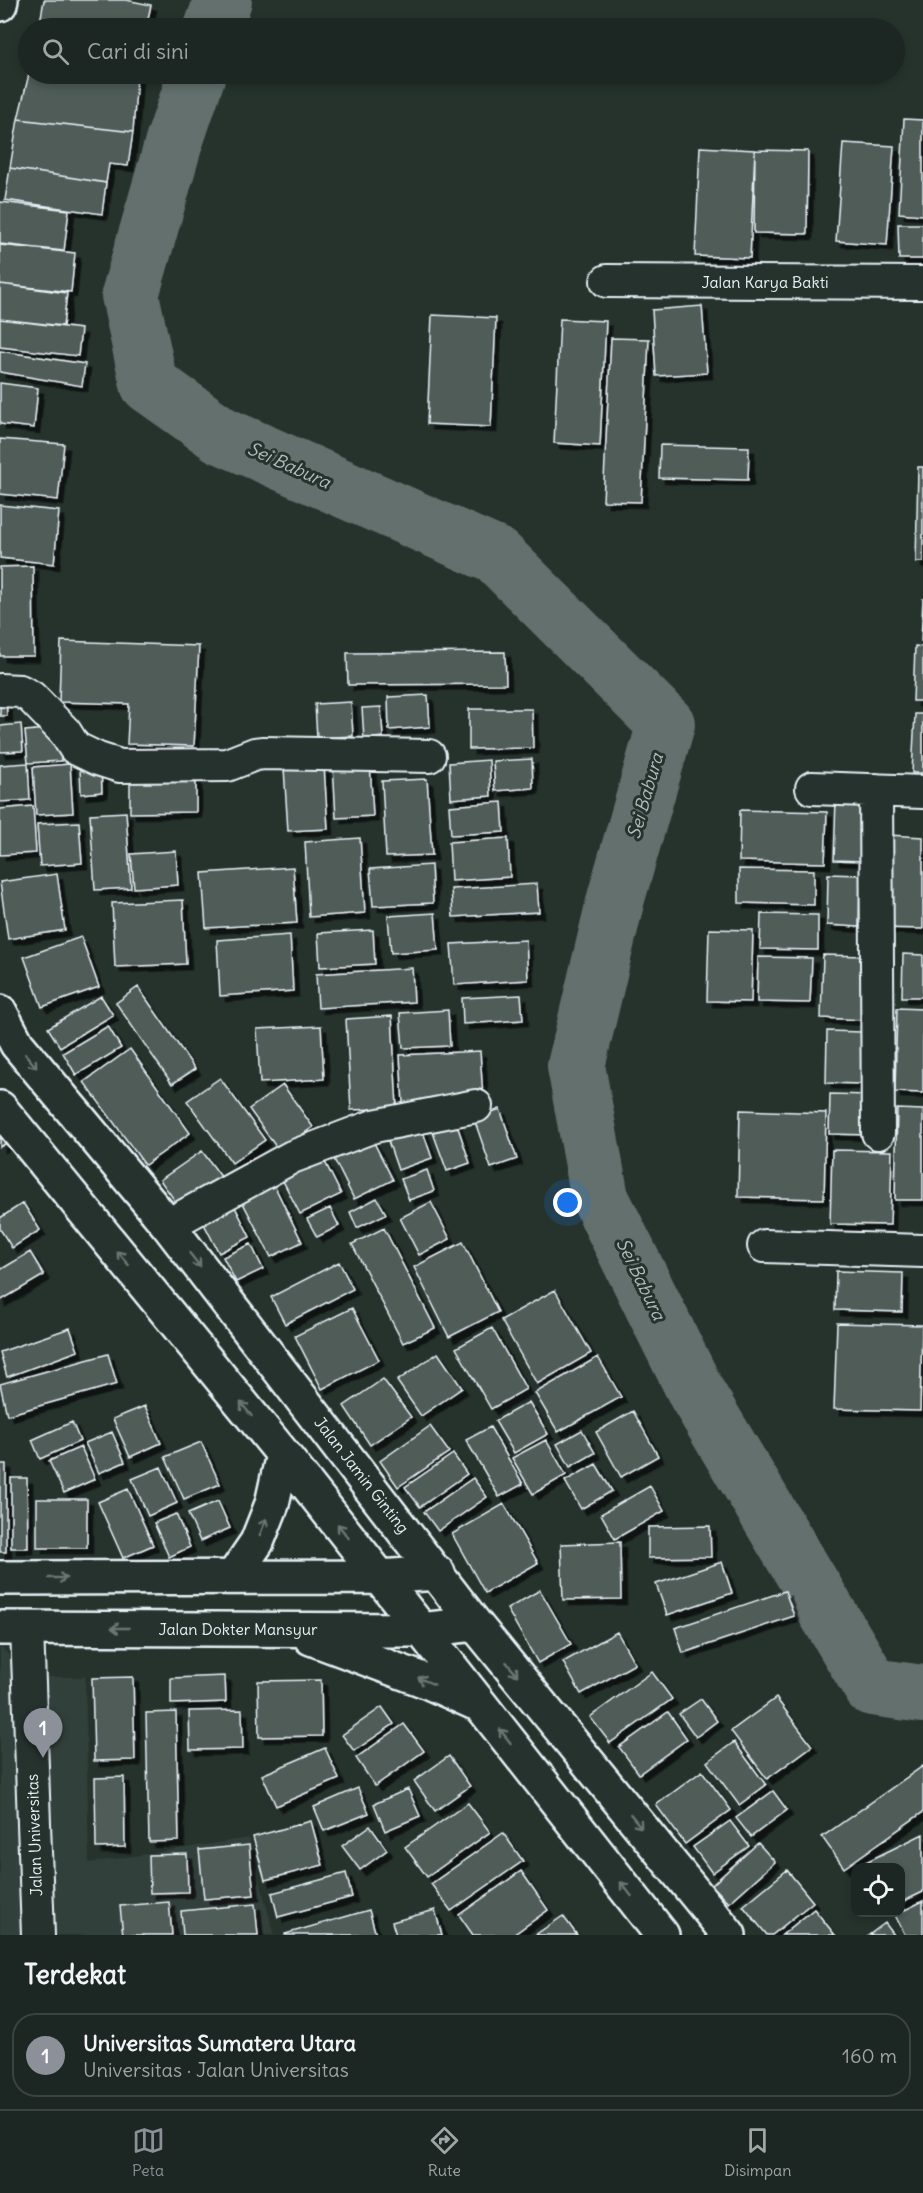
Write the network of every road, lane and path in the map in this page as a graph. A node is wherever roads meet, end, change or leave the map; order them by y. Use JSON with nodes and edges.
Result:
{"nodes":[{"id":1,"x":607,"y":281,"type":"dead end"},
{"id":2,"x":923,"y":283,"type":"edge"},
{"id":3,"x":0,"y":690,"type":"edge"},
{"id":4,"x":429,"y":756,"type":"dead end"},
{"id":5,"x":812,"y":788,"type":"dead end"},
{"id":6,"x":876,"y":790,"type":"junction"},
{"id":7,"x":923,"y":792,"type":"edge"},
{"id":8,"x":0,"y":1011,"type":"edge"},
{"id":9,"x":476,"y":1106,"type":"dead end"},
{"id":10,"x":0,"y":1108,"type":"edge"},
{"id":11,"x":878,"y":1133,"type":"dead end"},
{"id":12,"x":168,"y":1225,"type":"junction"},
{"id":13,"x":764,"y":1246,"type":"dead end"},
{"id":14,"x":923,"y":1251,"type":"edge"},
{"id":15,"x":283,"y":1454,"type":"junction"},
{"id":16,"x":438,"y":1574,"type":"junction"},
{"id":17,"x":233,"y":1577,"type":"junction"},
{"id":18,"x":379,"y":1577,"type":"junction"},
{"id":19,"x":0,"y":1578,"type":"edge"},
{"id":20,"x":475,"y":1624,"type":"junction"},
{"id":21,"x":14,"y":1628,"type":"edge"},
{"id":22,"x":283,"y":1629,"type":"junction"},
{"id":23,"x":420,"y":1630,"type":"junction"},
{"id":24,"x":480,"y":1705,"type":"junction"},
{"id":25,"x":38,"y":1935,"type":"edge"},
{"id":26,"x":662,"y":1935,"type":"edge"},
{"id":27,"x":729,"y":1935,"type":"edge"}],
"edges":[{"from":1,"to":2,"type":"street","name":"Jalan Karya Bakti"},
{"from":3,"to":4,"type":"street"},
{"from":5,"to":6,"type":"street"},
{"from":6,"to":7,"type":"street"},
{"from":6,"to":11,"type":"street"},
{"from":8,"to":12,"type":"main road","name":"Jalan Jamin Ginting","one_way":true},
{"from":9,"to":12,"type":"street"},
{"from":15,"to":10,"type":"main road","one_way":true},
{"from":12,"to":16,"type":"main road","name":"Jalan Jamin Ginting","one_way":true},
{"from":13,"to":14,"type":"street"},
{"from":17,"to":15,"type":"main road","one_way":true},
{"from":18,"to":15,"type":"main road","one_way":true},
{"from":16,"to":18,"type":"main road"},
{"from":16,"to":20,"type":"main road","name":"Jalan Jamin Ginting"},
{"from":17,"to":18,"type":"main road"},
{"from":19,"to":17,"type":"main road","one_way":true},
{"from":18,"to":23,"type":"main road"},
{"from":20,"to":23,"type":"main road","name":"Jalan Dokter Mansyur"},
{"from":20,"to":27,"type":"main road","name":"Jalan Jamin Ginting","one_way":true},
{"from":22,"to":21,"type":"main road","name":"Jalan Dokter Mansyur","one_way":true},
{"from":21,"to":25,"type":"street","name":"Jalan Universitas"},
{"from":22,"to":23,"type":"main road","name":"Jalan Dokter Mansyur"},
{"from":24,"to":22,"type":"main road","one_way":true},
{"from":23,"to":24,"type":"main road"},
{"from":26,"to":24,"type":"main road","one_way":true}]}
